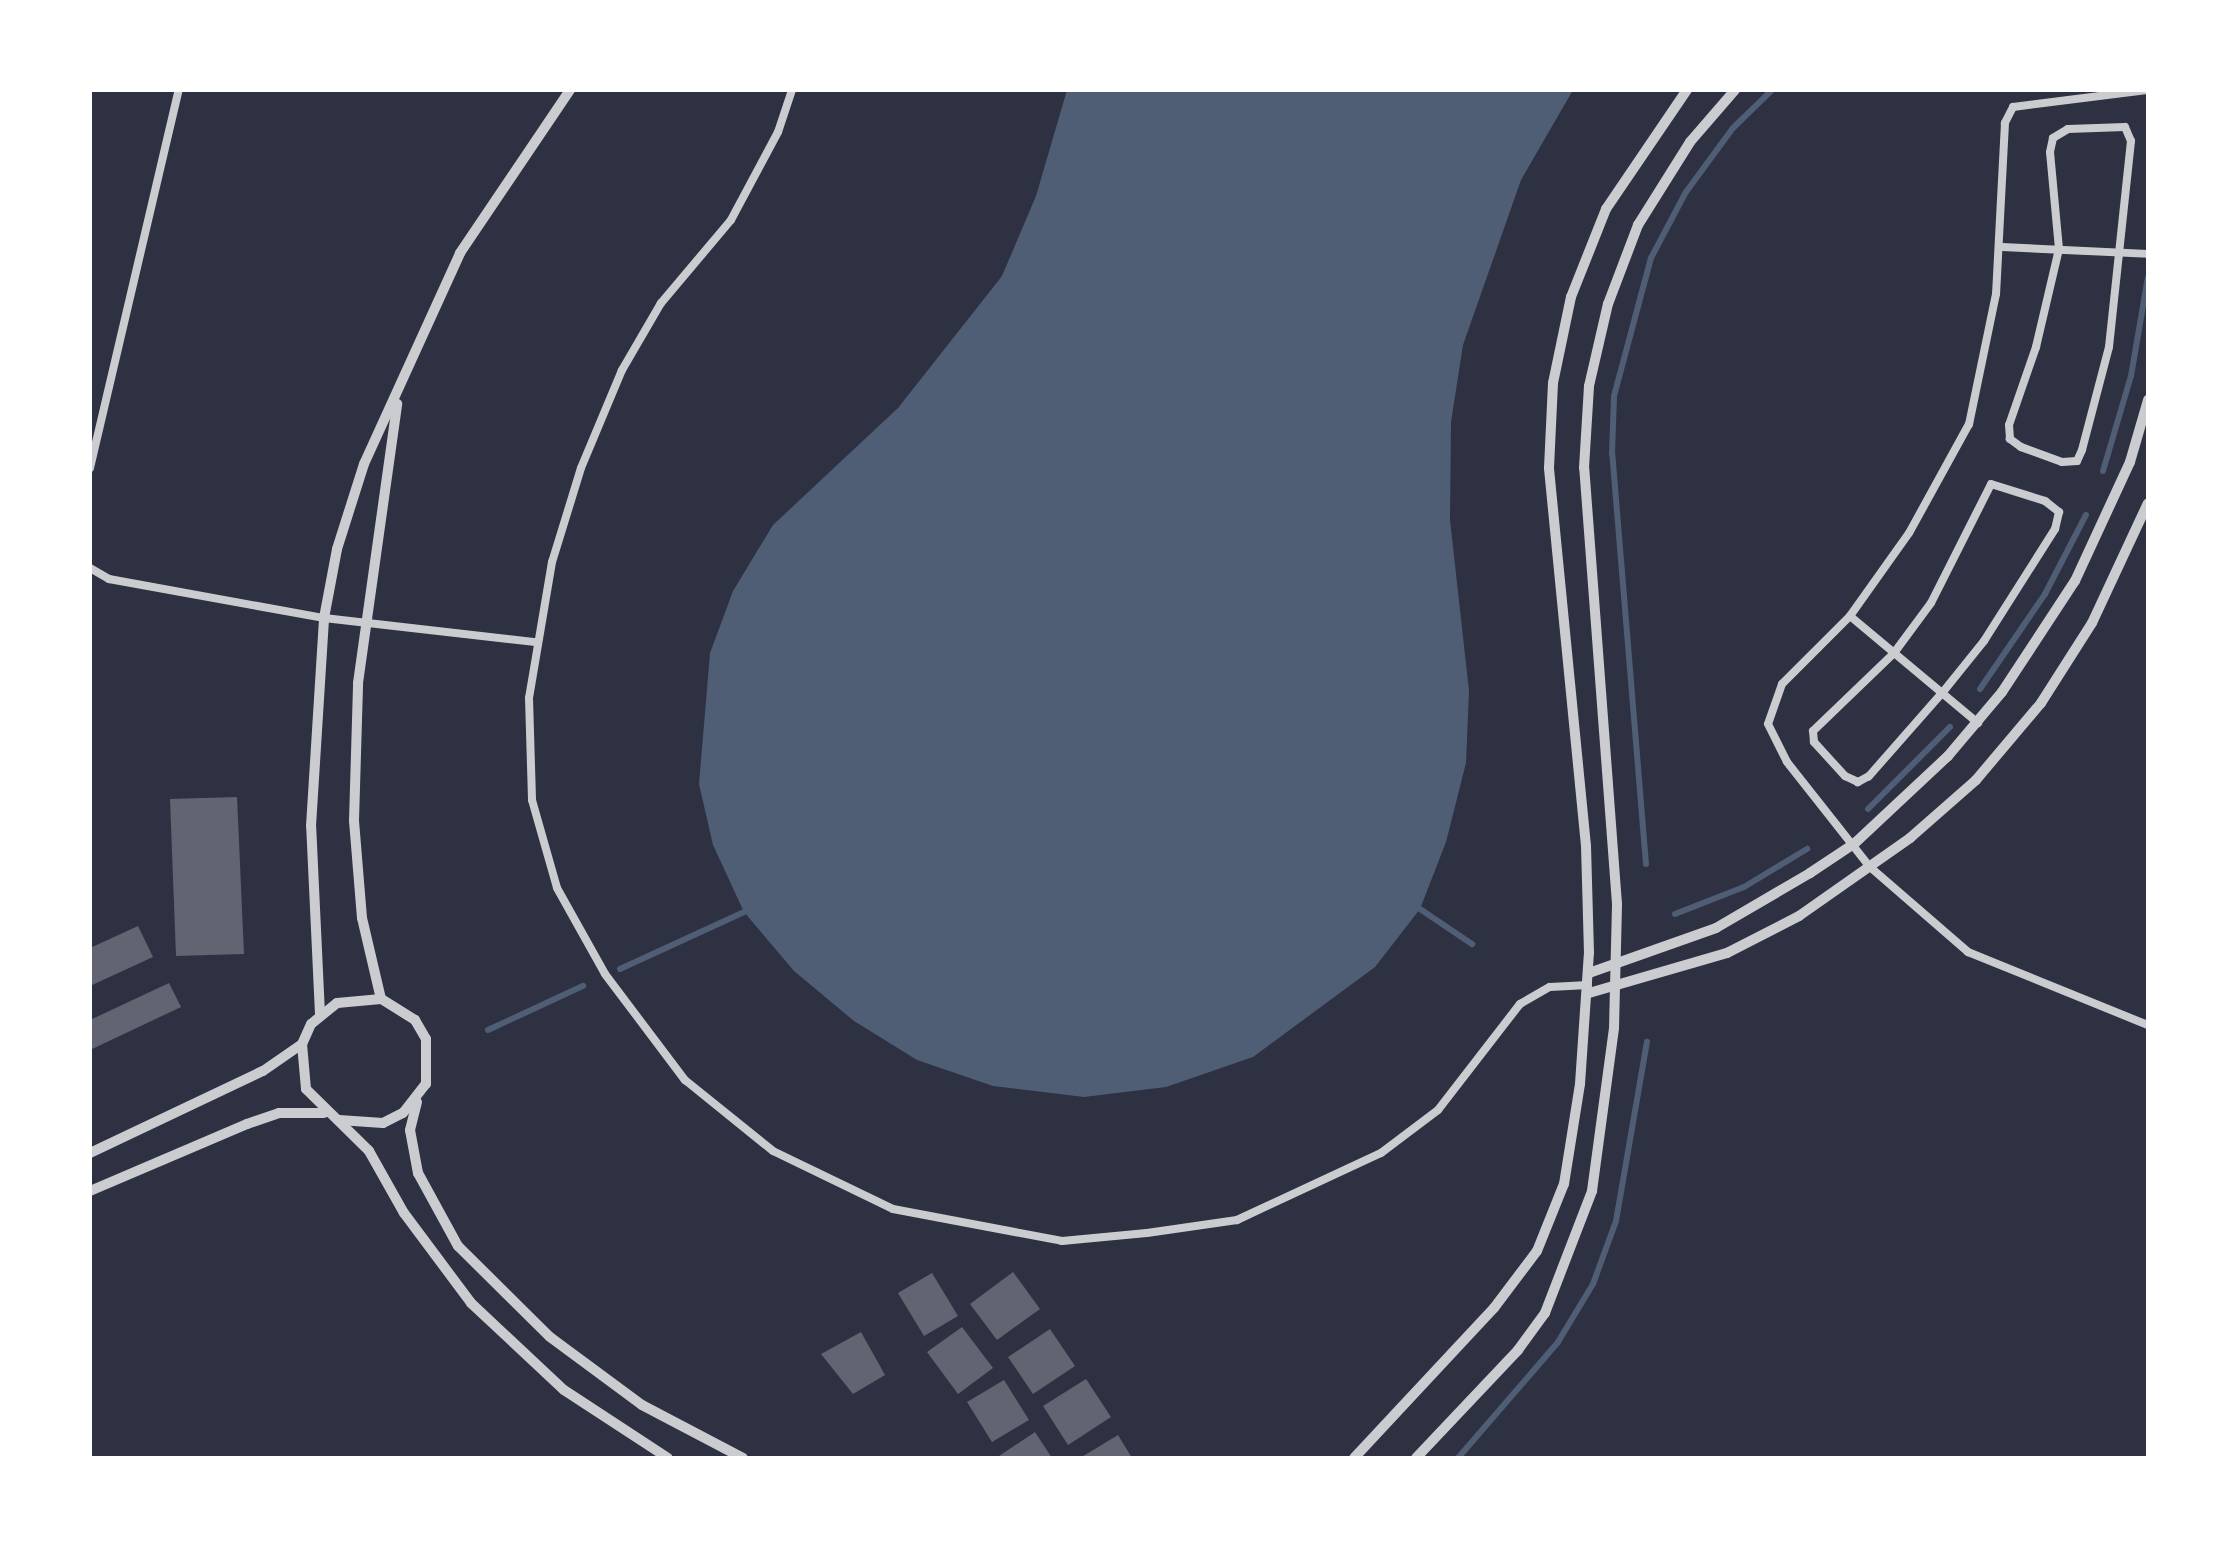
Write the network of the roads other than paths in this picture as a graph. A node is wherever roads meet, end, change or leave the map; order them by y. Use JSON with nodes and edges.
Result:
{"nodes":[{"id":1,"x":179,"y":90,"type":"edge"},
{"id":2,"x":570,"y":90,"type":"edge"},
{"id":3,"x":792,"y":90,"type":"edge"},
{"id":4,"x":1687,"y":90,"type":"edge"},
{"id":5,"x":1735,"y":90,"type":"edge"},
{"id":6,"x":2147,"y":90,"type":"edge"},
{"id":7,"x":2002,"y":247,"type":"junction"},
{"id":8,"x":2059,"y":249,"type":"junction"},
{"id":9,"x":2121,"y":254,"type":"junction"},
{"id":10,"x":2148,"y":254,"type":"edge"},
{"id":11,"x":398,"y":393,"type":"junction"},
{"id":12,"x":2148,"y":400,"type":"edge"},
{"id":13,"x":90,"y":468,"type":"edge"},
{"id":14,"x":2148,"y":503,"type":"edge"},
{"id":15,"x":90,"y":568,"type":"edge"},
{"id":16,"x":1850,"y":616,"type":"junction"},
{"id":17,"x":324,"y":618,"type":"junction"},
{"id":18,"x":366,"y":622,"type":"junction"},
{"id":19,"x":536,"y":642,"type":"junction"},
{"id":20,"x":1894,"y":653,"type":"junction"},
{"id":21,"x":1942,"y":693,"type":"junction"},
{"id":22,"x":1978,"y":723,"type":"junction"},
{"id":23,"x":1855,"y":843,"type":"junction"},
{"id":24,"x":1870,"y":867,"type":"junction"},
{"id":25,"x":1616,"y":966,"type":"junction"},
{"id":26,"x":1589,"y":983,"type":"junction"},
{"id":27,"x":1616,"y":987,"type":"junction"},
{"id":28,"x":381,"y":999,"type":"junction"},
{"id":29,"x":320,"y":1014,"type":"junction"},
{"id":30,"x":2148,"y":1025,"type":"edge"},
{"id":31,"x":302,"y":1044,"type":"junction"},
{"id":32,"x":419,"y":1097,"type":"junction"},
{"id":33,"x":334,"y":1117,"type":"junction"},
{"id":34,"x":90,"y":1152,"type":"edge"},
{"id":35,"x":90,"y":1190,"type":"edge"},
{"id":36,"x":668,"y":1458,"type":"edge"},
{"id":37,"x":743,"y":1458,"type":"edge"},
{"id":38,"x":1354,"y":1458,"type":"edge"},
{"id":39,"x":1416,"y":1458,"type":"edge"}],
"edges":[{"from":1,"to":13,"type":"lane"},
{"from":2,"to":11,"type":"street"},
{"from":3,"to":19,"type":"lane"},
{"from":4,"to":26,"type":"street"},
{"from":5,"to":25,"type":"street"},
{"from":6,"to":7,"type":"lane"},
{"from":7,"to":8,"type":"lane"},
{"from":7,"to":16,"type":"lane"},
{"from":8,"to":9,"type":"lane"},
{"from":8,"to":9,"type":"lane"},
{"from":8,"to":9,"type":"lane"},
{"from":9,"to":10,"type":"lane"},
{"from":11,"to":17,"type":"street"},
{"from":11,"to":18,"type":"street"},
{"from":12,"to":22,"type":"street"},
{"from":14,"to":24,"type":"street"},
{"from":15,"to":17,"type":"lane"},
{"from":16,"to":20,"type":"lane"},
{"from":16,"to":23,"type":"lane"},
{"from":17,"to":18,"type":"lane"},
{"from":17,"to":29,"type":"street"},
{"from":18,"to":19,"type":"lane"},
{"from":18,"to":28,"type":"street"},
{"from":19,"to":26,"type":"lane"},
{"from":20,"to":21,"type":"lane"},
{"from":20,"to":21,"type":"lane"},
{"from":20,"to":21,"type":"lane"},
{"from":21,"to":22,"type":"lane"},
{"from":22,"to":23,"type":"street"},
{"from":23,"to":24,"type":"lane"},
{"from":23,"to":25,"type":"street"},
{"from":24,"to":27,"type":"street"},
{"from":24,"to":30,"type":"lane"},
{"from":25,"to":26,"type":"street"},
{"from":25,"to":27,"type":"street"},
{"from":26,"to":27,"type":"street"},
{"from":26,"to":38,"type":"street"},
{"from":27,"to":39,"type":"street"},
{"from":28,"to":29,"type":"street"},
{"from":28,"to":32,"type":"street"},
{"from":29,"to":31,"type":"street"},
{"from":31,"to":33,"type":"street"},
{"from":31,"to":34,"type":"street"},
{"from":32,"to":33,"type":"street"},
{"from":32,"to":37,"type":"street"},
{"from":33,"to":35,"type":"street"},
{"from":33,"to":36,"type":"street"}]}
